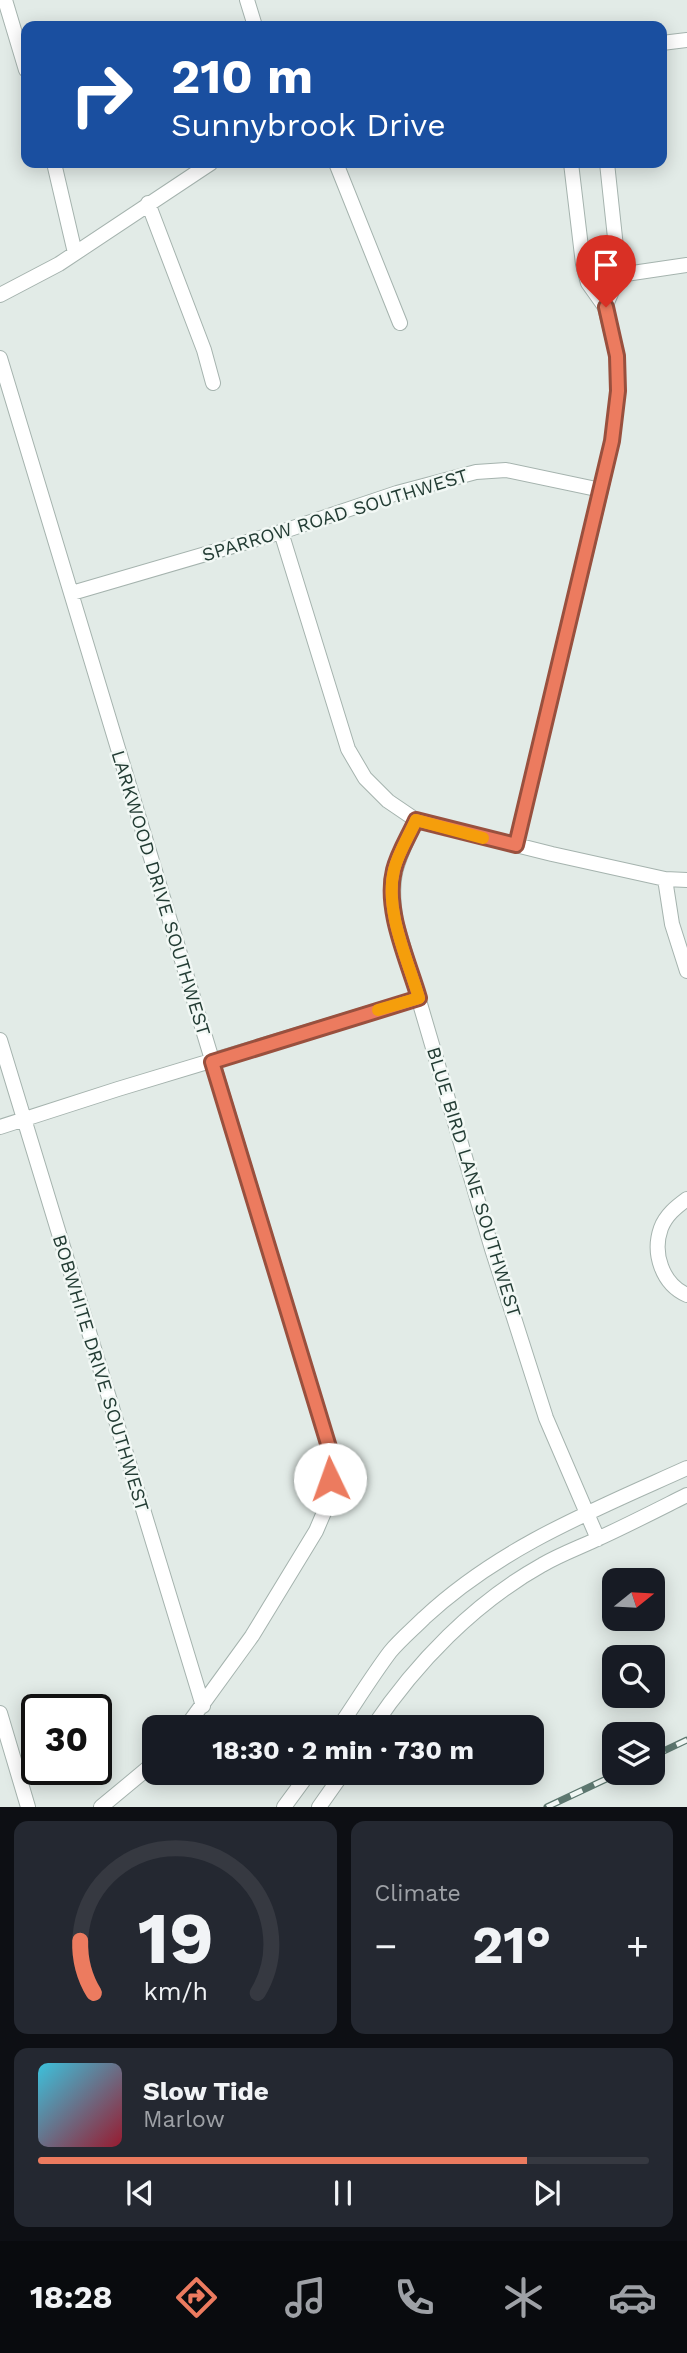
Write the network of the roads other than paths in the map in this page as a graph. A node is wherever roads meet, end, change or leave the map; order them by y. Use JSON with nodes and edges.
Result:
{"nodes":[{"id":1,"x":5,"y":0,"type":"edge"},
{"id":2,"x":247,"y":0,"type":"edge"},
{"id":3,"x":253,"y":21,"type":"edge"},
{"id":4,"x":687,"y":40,"type":"edge"},
{"id":5,"x":667,"y":42,"type":"edge"},
{"id":6,"x":21,"y":53,"type":"edge"},
{"id":7,"x":55,"y":168,"type":"edge"},
{"id":8,"x":203,"y":168,"type":"edge"},
{"id":9,"x":338,"y":168,"type":"edge"},
{"id":10,"x":572,"y":168,"type":"edge"},
{"id":11,"x":608,"y":168,"type":"edge"},
{"id":12,"x":148,"y":203,"type":"junction"},
{"id":13,"x":75,"y":253,"type":"junction"},
{"id":14,"x":617,"y":259,"type":"junction"},
{"id":15,"x":583,"y":264,"type":"junction"},
{"id":16,"x":687,"y":265,"type":"edge"},
{"id":17,"x":619,"y":275,"type":"junction"},
{"id":18,"x":0,"y":296,"type":"edge"},
{"id":19,"x":606,"y":307,"type":"junction"},
{"id":20,"x":400,"y":323,"type":"dead end"},
{"id":21,"x":0,"y":358,"type":"edge"},
{"id":22,"x":213,"y":383,"type":"dead end"},
{"id":23,"x":601,"y":490,"type":"junction"},
{"id":24,"x":281,"y":531,"type":"junction"},
{"id":25,"x":72,"y":593,"type":"junction"},
{"id":26,"x":416,"y":820,"type":"junction"},
{"id":27,"x":516,"y":845,"type":"junction"},
{"id":28,"x":665,"y":879,"type":"junction"},
{"id":29,"x":687,"y":880,"type":"edge"},
{"id":30,"x":687,"y":971,"type":"edge"},
{"id":31,"x":419,"y":998,"type":"junction"},
{"id":32,"x":0,"y":1041,"type":"edge"},
{"id":33,"x":212,"y":1062,"type":"junction"},
{"id":34,"x":24,"y":1119,"type":"junction"},
{"id":35,"x":0,"y":1127,"type":"edge"},
{"id":36,"x":687,"y":1199,"type":"edge"},
{"id":37,"x":687,"y":1295,"type":"edge"},
{"id":38,"x":687,"y":1468,"type":"edge"},
{"id":39,"x":687,"y":1495,"type":"edge"},
{"id":40,"x":586,"y":1513,"type":"junction"},
{"id":41,"x":598,"y":1539,"type":"junction"},
{"id":42,"x":203,"y":1706,"type":"junction"},
{"id":43,"x":0,"y":1713,"type":"edge"},
{"id":44,"x":196,"y":1715,"type":"edge"},
{"id":45,"x":347,"y":1715,"type":"edge"},
{"id":46,"x":381,"y":1715,"type":"edge"},
{"id":47,"x":142,"y":1773,"type":"edge"},
{"id":48,"x":300,"y":1785,"type":"edge"},
{"id":49,"x":335,"y":1785,"type":"edge"},
{"id":50,"x":28,"y":1807,"type":"edge"},
{"id":51,"x":101,"y":1807,"type":"edge"},
{"id":52,"x":284,"y":1807,"type":"edge"},
{"id":53,"x":319,"y":1807,"type":"edge"}],
"edges":[{"from":1,"to":6,"type":"street"},
{"from":2,"to":3,"type":"street"},
{"from":4,"to":5,"type":"street"},
{"from":7,"to":13,"type":"street"},
{"from":8,"to":12,"type":"street"},
{"from":9,"to":20,"type":"street"},
{"from":10,"to":15,"type":"street"},
{"from":11,"to":14,"type":"street"},
{"from":12,"to":13,"type":"street"},
{"from":12,"to":22,"type":"street"},
{"from":13,"to":18,"type":"street"},
{"from":14,"to":15,"type":"street"},
{"from":14,"to":17,"type":"street"},
{"from":15,"to":19,"type":"street"},
{"from":16,"to":17,"type":"street"},
{"from":17,"to":19,"type":"street"},
{"from":19,"to":23,"type":"street"},
{"from":21,"to":25,"type":"street","name":"LARKWOOD DRIVE SOUTHWEST"},
{"from":23,"to":24,"type":"street","name":"SPARROW ROAD SOUTHWEST"},
{"from":23,"to":27,"type":"street"},
{"from":24,"to":25,"type":"street","name":"SPARROW ROAD SOUTHWEST"},
{"from":24,"to":26,"type":"street"},
{"from":25,"to":33,"type":"street","name":"LARKWOOD DRIVE SOUTHWEST"},
{"from":26,"to":27,"type":"street"},
{"from":26,"to":31,"type":"street","name":"BLUE BIRD LANE SOUTHWEST"},
{"from":27,"to":28,"type":"street"},
{"from":28,"to":29,"type":"street"},
{"from":28,"to":30,"type":"street"},
{"from":31,"to":33,"type":"street"},
{"from":31,"to":40,"type":"street","name":"BLUE BIRD LANE SOUTHWEST"},
{"from":32,"to":34,"type":"street","name":"BOBWHITE DRIVE SOUTHWEST"},
{"from":33,"to":34,"type":"street"},
{"from":33,"to":42,"type":"street","name":"LARKWOOD DRIVE SOUTHWEST"},
{"from":34,"to":35,"type":"street"},
{"from":34,"to":42,"type":"street","name":"BOBWHITE DRIVE SOUTHWEST"},
{"from":36,"to":37,"type":"street"},
{"from":38,"to":40,"type":"street"},
{"from":39,"to":41,"type":"street"},
{"from":40,"to":41,"type":"street","name":"BLUE BIRD LANE SOUTHWEST"},
{"from":40,"to":45,"type":"street"},
{"from":41,"to":46,"type":"street"},
{"from":42,"to":44,"type":"street","name":"LARKWOOD DRIVE SOUTHWEST"},
{"from":43,"to":50,"type":"street"},
{"from":47,"to":51,"type":"street"},
{"from":48,"to":52,"type":"street"},
{"from":49,"to":53,"type":"street"}]}
